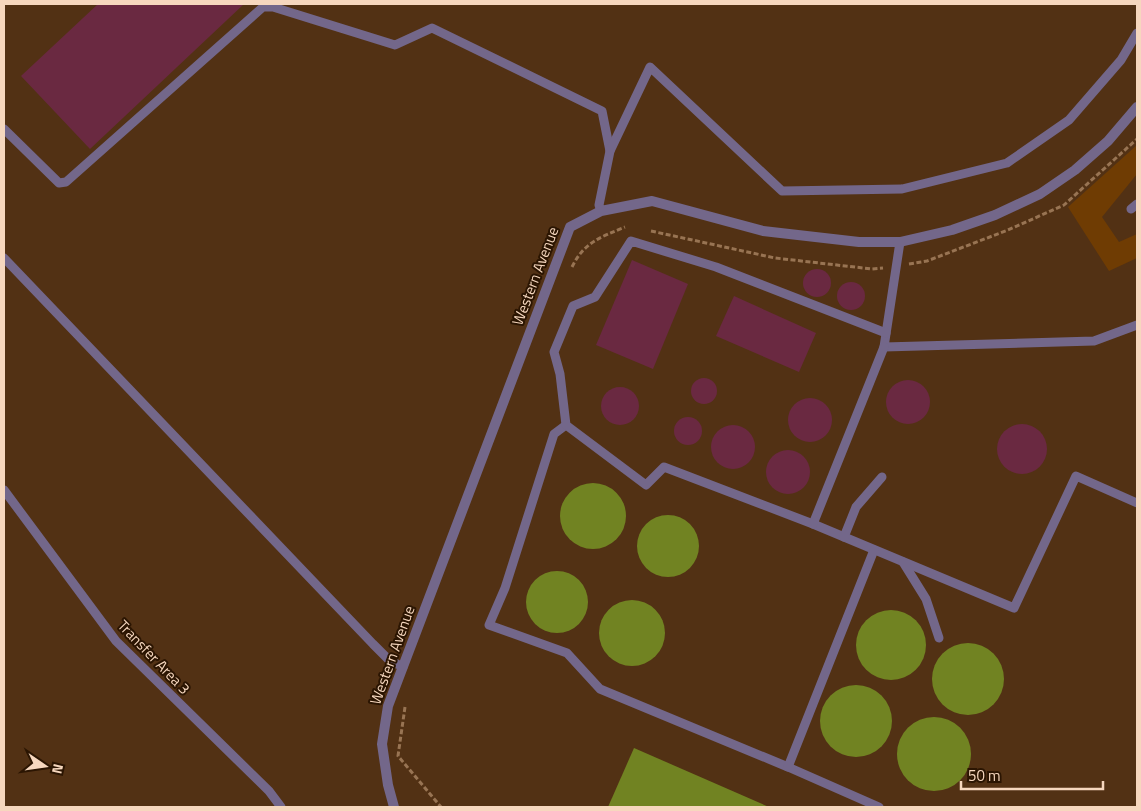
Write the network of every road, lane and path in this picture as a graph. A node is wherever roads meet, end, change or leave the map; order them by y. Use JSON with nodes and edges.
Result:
{"nodes":[{"id":1,"x":1137,"y":33,"type":"edge"},
{"id":2,"x":1137,"y":107,"type":"edge"},
{"id":3,"x":4,"y":129,"type":"edge"},
{"id":4,"x":1137,"y":139,"type":"edge"},
{"id":5,"x":610,"y":151,"type":"junction"},
{"id":6,"x":601,"y":211,"type":"junction"},
{"id":7,"x":627,"y":226,"type":"dead end"},
{"id":8,"x":645,"y":230,"type":"dead end"},
{"id":9,"x":900,"y":242,"type":"junction"},
{"id":10,"x":4,"y":258,"type":"edge"},
{"id":11,"x":896,"y":267,"type":"junction"},
{"id":12,"x":569,"y":274,"type":"dead end"},
{"id":13,"x":1137,"y":325,"type":"edge"},
{"id":14,"x":886,"y":332,"type":"junction"},
{"id":15,"x":884,"y":347,"type":"junction"},
{"id":16,"x":566,"y":425,"type":"junction"},
{"id":17,"x":882,"y":477,"type":"dead end"},
{"id":18,"x":4,"y":490,"type":"edge"},
{"id":19,"x":1137,"y":503,"type":"edge"},
{"id":20,"x":813,"y":524,"type":"junction"},
{"id":21,"x":844,"y":537,"type":"junction"},
{"id":22,"x":874,"y":550,"type":"junction"},
{"id":23,"x":903,"y":562,"type":"junction"},
{"id":24,"x":939,"y":638,"type":"dead end"},
{"id":25,"x":403,"y":667,"type":"junction"},
{"id":26,"x":406,"y":701,"type":"dead end"},
{"id":27,"x":788,"y":767,"type":"junction"},
{"id":28,"x":281,"y":807,"type":"edge"},
{"id":29,"x":394,"y":807,"type":"edge"},
{"id":30,"x":441,"y":807,"type":"edge"},
{"id":31,"x":880,"y":807,"type":"edge"}],
"edges":[{"from":1,"to":5,"type":"lane"},
{"from":2,"to":9,"type":"street","name":"Western Avenue"},
{"from":3,"to":5,"type":"lane"},
{"from":4,"to":11,"type":"path"},
{"from":5,"to":6,"type":"lane"},
{"from":6,"to":9,"type":"street","name":"Western Avenue"},
{"from":6,"to":25,"type":"street","name":"Western Avenue"},
{"from":7,"to":12,"type":"path"},
{"from":8,"to":11,"type":"path"},
{"from":9,"to":11,"type":"lane"},
{"from":10,"to":25,"type":"lane"},
{"from":11,"to":14,"type":"lane"},
{"from":13,"to":15,"type":"lane"},
{"from":14,"to":15,"type":"lane"},
{"from":14,"to":16,"type":"lane"},
{"from":15,"to":20,"type":"lane"},
{"from":16,"to":20,"type":"lane"},
{"from":16,"to":27,"type":"lane"},
{"from":17,"to":21,"type":"lane"},
{"from":18,"to":28,"type":"lane","name":"Transfer Area 3"},
{"from":19,"to":23,"type":"lane"},
{"from":20,"to":21,"type":"lane"},
{"from":21,"to":22,"type":"lane"},
{"from":22,"to":23,"type":"lane"},
{"from":22,"to":27,"type":"lane"},
{"from":23,"to":24,"type":"lane"},
{"from":25,"to":29,"type":"street","name":"Western Avenue"},
{"from":26,"to":30,"type":"path"},
{"from":27,"to":31,"type":"lane"}]}
